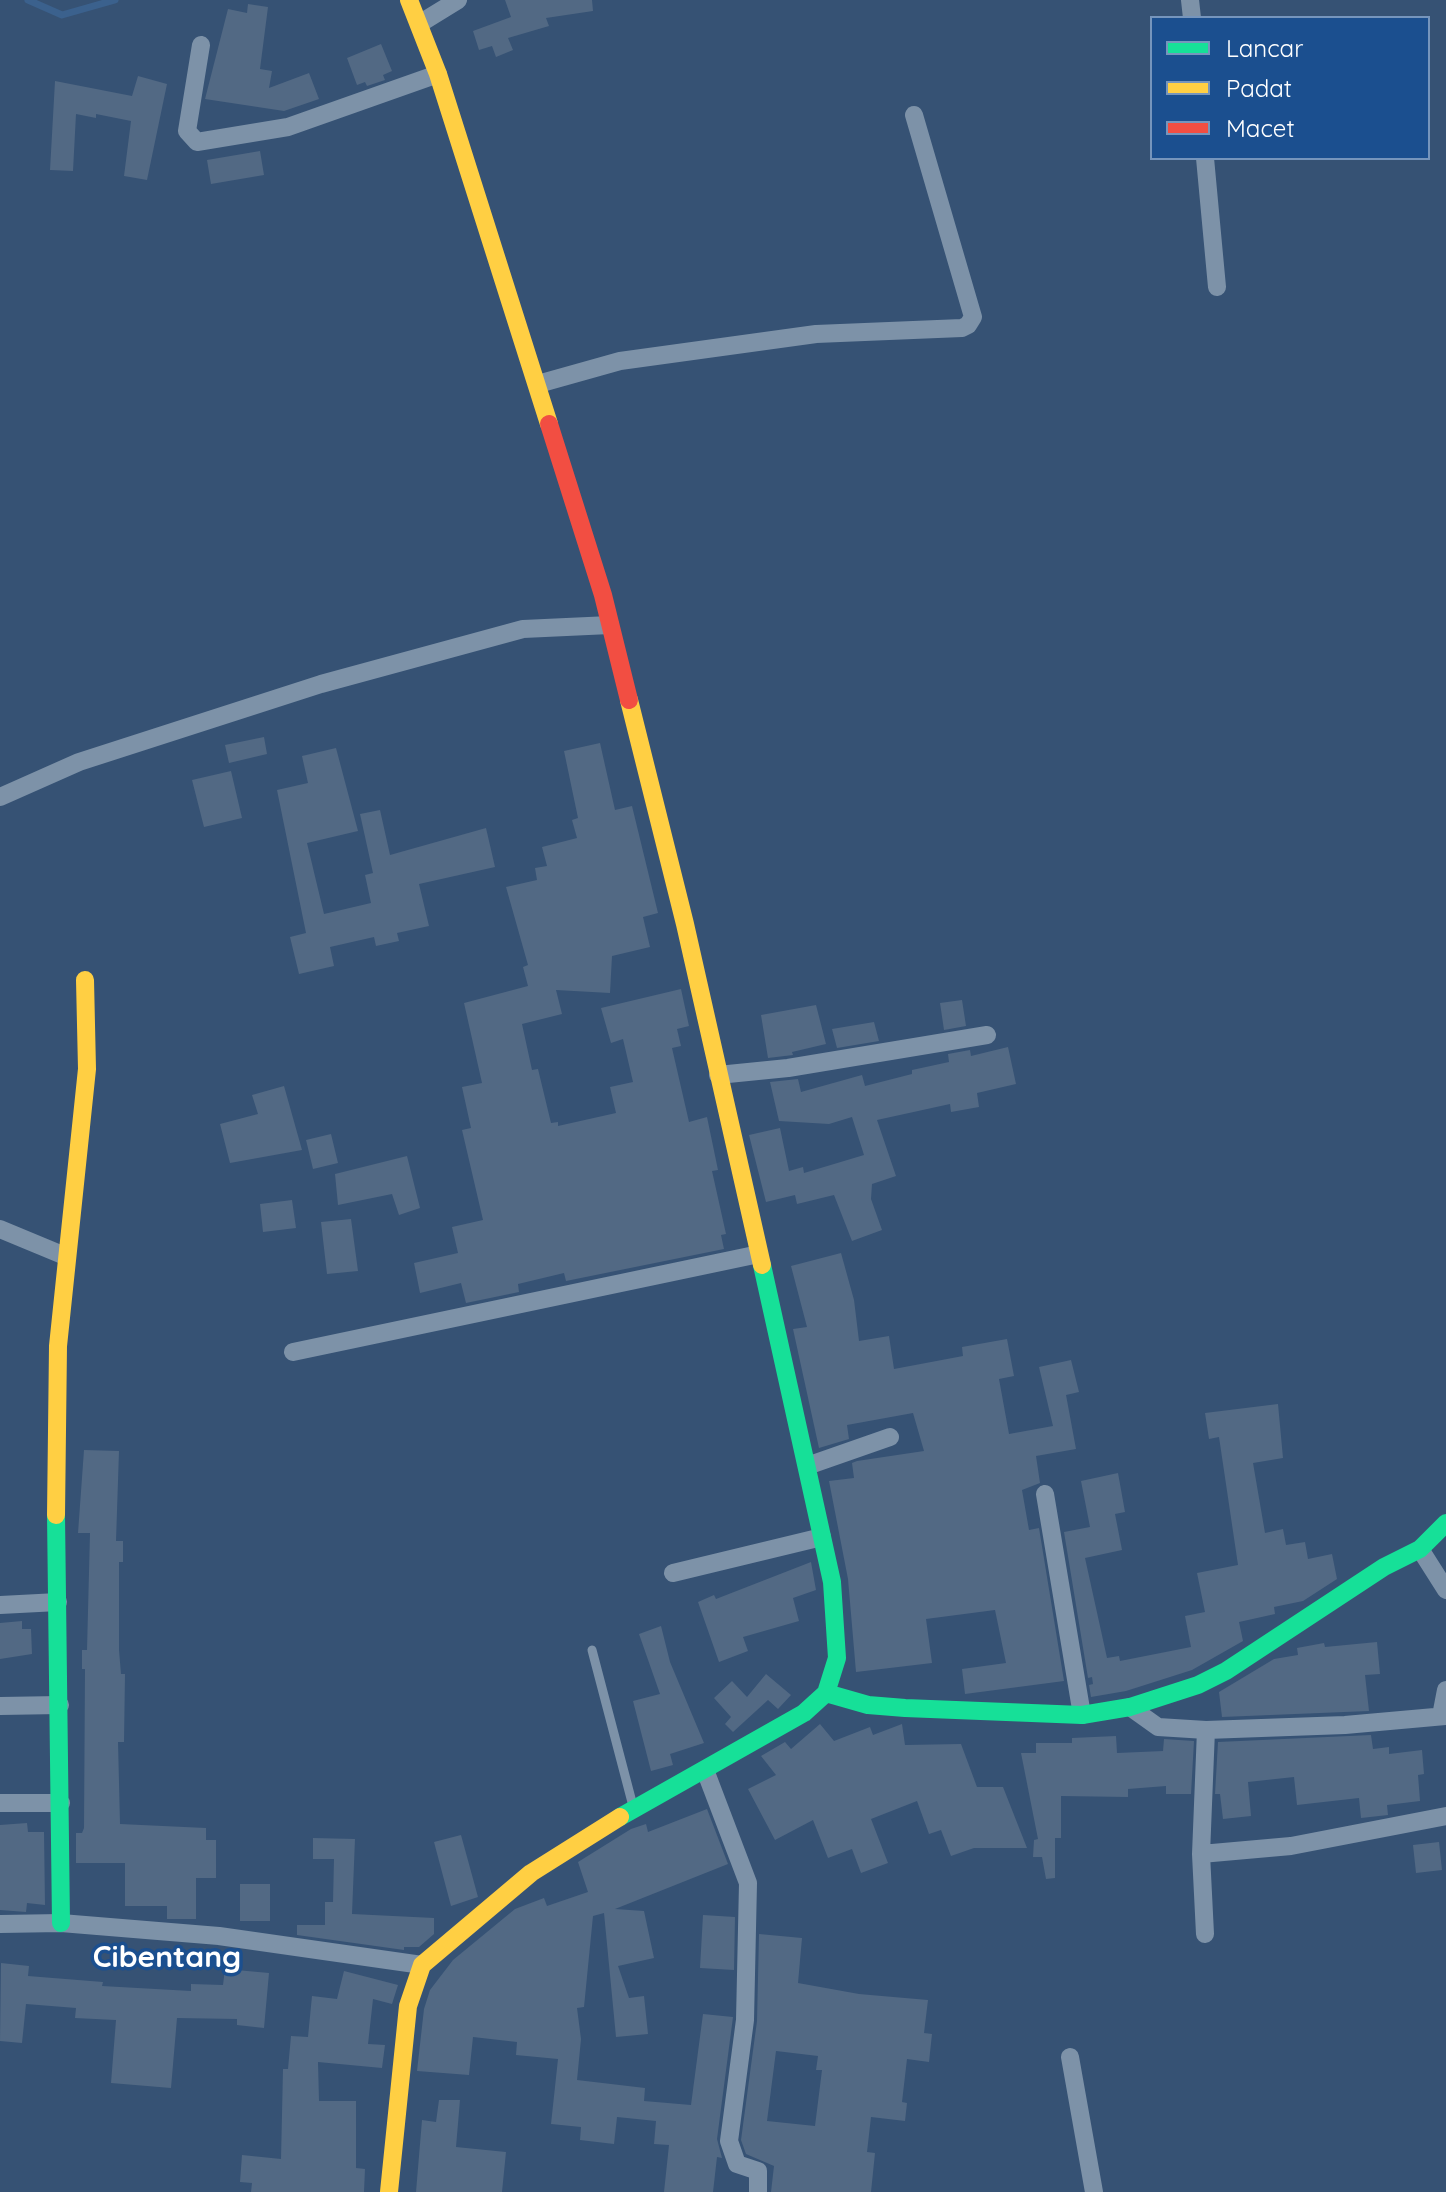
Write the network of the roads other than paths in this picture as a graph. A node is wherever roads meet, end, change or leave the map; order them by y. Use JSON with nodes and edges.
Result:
{"nodes":[{"id":1,"x":409,"y":0,"type":"edge"},
{"id":2,"x":458,"y":0,"type":"edge"},
{"id":3,"x":419,"y":24,"type":"junction"},
{"id":4,"x":201,"y":45,"type":"dead end"},
{"id":5,"x":438,"y":74,"type":"junction"},
{"id":6,"x":914,"y":115,"type":"dead end"},
{"id":7,"x":1205,"y":160,"type":"edge"},
{"id":8,"x":1217,"y":287,"type":"dead end"},
{"id":9,"x":538,"y":384,"type":"junction"},
{"id":10,"x":610,"y":625,"type":"junction"},
{"id":11,"x":0,"y":797,"type":"edge"},
{"id":12,"x":85,"y":980,"type":"dead end"},
{"id":13,"x":987,"y":1035,"type":"dead end"},
{"id":14,"x":718,"y":1075,"type":"junction"},
{"id":15,"x":0,"y":1229,"type":"edge"},
{"id":16,"x":759,"y":1254,"type":"junction"},
{"id":17,"x":65,"y":1256,"type":"junction"},
{"id":18,"x":293,"y":1352,"type":"dead end"},
{"id":19,"x":890,"y":1437,"type":"dead end"},
{"id":20,"x":807,"y":1466,"type":"junction"},
{"id":21,"x":1045,"y":1494,"type":"dead end"},
{"id":22,"x":1446,"y":1523,"type":"edge"},
{"id":23,"x":822,"y":1537,"type":"junction"},
{"id":24,"x":1420,"y":1549,"type":"junction"},
{"id":25,"x":673,"y":1573,"type":"dead end"},
{"id":26,"x":1446,"y":1590,"type":"edge"},
{"id":27,"x":58,"y":1602,"type":"junction"},
{"id":28,"x":0,"y":1605,"type":"edge"},
{"id":29,"x":592,"y":1650,"type":"dead end"},
{"id":30,"x":1446,"y":1690,"type":"edge"},
{"id":31,"x":826,"y":1693,"type":"junction"},
{"id":32,"x":60,"y":1705,"type":"junction"},
{"id":33,"x":0,"y":1706,"type":"edge"},
{"id":34,"x":1130,"y":1707,"type":"junction"},
{"id":35,"x":1082,"y":1715,"type":"junction"},
{"id":36,"x":1444,"y":1716,"type":"edge"},
{"id":37,"x":1206,"y":1730,"type":"junction"},
{"id":38,"x":705,"y":1770,"type":"junction"},
{"id":39,"x":0,"y":1803,"type":"edge"},
{"id":40,"x":61,"y":1803,"type":"junction"},
{"id":41,"x":634,"y":1809,"type":"junction"},
{"id":42,"x":1446,"y":1816,"type":"edge"},
{"id":43,"x":1201,"y":1854,"type":"junction"},
{"id":44,"x":61,"y":1923,"type":"junction"},
{"id":45,"x":0,"y":1924,"type":"edge"},
{"id":46,"x":1205,"y":1934,"type":"dead end"},
{"id":47,"x":422,"y":1965,"type":"junction"},
{"id":48,"x":1070,"y":2057,"type":"dead end"},
{"id":49,"x":389,"y":2192,"type":"edge"},
{"id":50,"x":758,"y":2192,"type":"edge"},
{"id":51,"x":1094,"y":2192,"type":"edge"}],
"edges":[{"from":1,"to":3,"type":"street"},
{"from":2,"to":3,"type":"street"},
{"from":3,"to":5,"type":"street"},
{"from":4,"to":5,"type":"street"},
{"from":5,"to":9,"type":"street"},
{"from":6,"to":9,"type":"street"},
{"from":7,"to":8,"type":"street"},
{"from":9,"to":10,"type":"street"},
{"from":10,"to":11,"type":"street"},
{"from":10,"to":14,"type":"street"},
{"from":12,"to":17,"type":"street"},
{"from":13,"to":14,"type":"street"},
{"from":14,"to":16,"type":"street"},
{"from":15,"to":17,"type":"street"},
{"from":16,"to":18,"type":"street"},
{"from":16,"to":20,"type":"street"},
{"from":17,"to":27,"type":"street"},
{"from":19,"to":20,"type":"street"},
{"from":20,"to":23,"type":"street"},
{"from":21,"to":35,"type":"street"},
{"from":22,"to":24,"type":"street"},
{"from":23,"to":25,"type":"street"},
{"from":23,"to":31,"type":"street"},
{"from":24,"to":26,"type":"street"},
{"from":24,"to":34,"type":"street"},
{"from":27,"to":28,"type":"street"},
{"from":27,"to":32,"type":"street"},
{"from":29,"to":41,"type":"lane"},
{"from":30,"to":36,"type":"street"},
{"from":31,"to":35,"type":"street"},
{"from":31,"to":38,"type":"street"},
{"from":32,"to":33,"type":"street"},
{"from":32,"to":40,"type":"street"},
{"from":34,"to":35,"type":"street"},
{"from":34,"to":37,"type":"street"},
{"from":36,"to":37,"type":"street"},
{"from":37,"to":43,"type":"street"},
{"from":38,"to":41,"type":"street"},
{"from":38,"to":50,"type":"street"},
{"from":39,"to":40,"type":"street"},
{"from":40,"to":44,"type":"street"},
{"from":41,"to":47,"type":"street"},
{"from":42,"to":43,"type":"street"},
{"from":43,"to":46,"type":"street"},
{"from":44,"to":45,"type":"street"},
{"from":44,"to":47,"type":"street"},
{"from":47,"to":49,"type":"street"},
{"from":48,"to":51,"type":"street"}]}
